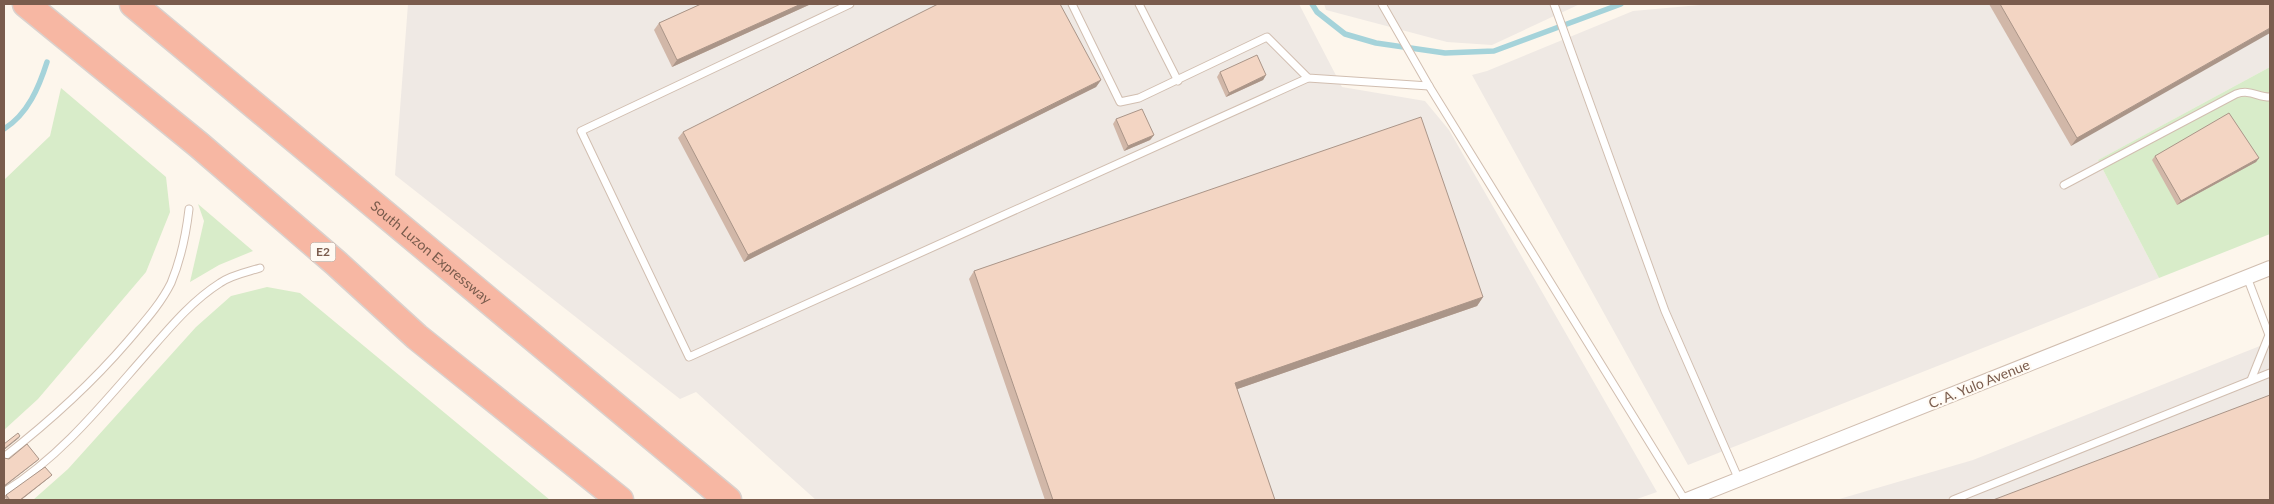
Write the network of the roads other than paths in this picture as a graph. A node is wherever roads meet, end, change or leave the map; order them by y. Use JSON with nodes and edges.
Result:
{"nodes":[{"id":1,"x":26,"y":4,"type":"edge"},
{"id":2,"x":132,"y":4,"type":"edge"},
{"id":3,"x":850,"y":4,"type":"edge"},
{"id":4,"x":1072,"y":4,"type":"edge"},
{"id":5,"x":1139,"y":4,"type":"edge"},
{"id":6,"x":1382,"y":4,"type":"edge"},
{"id":7,"x":1554,"y":4,"type":"edge"},
{"id":8,"x":1308,"y":78,"type":"junction"},
{"id":9,"x":1178,"y":81,"type":"junction"},
{"id":10,"x":1429,"y":86,"type":"junction"},
{"id":11,"x":2270,"y":97,"type":"edge"},
{"id":12,"x":2064,"y":185,"type":"dead end"},
{"id":13,"x":189,"y":209,"type":"dead end"},
{"id":14,"x":260,"y":268,"type":"dead end"},
{"id":15,"x":2270,"y":268,"type":"edge"},
{"id":16,"x":2246,"y":277,"type":"junction"},
{"id":17,"x":2270,"y":373,"type":"edge"},
{"id":18,"x":2251,"y":380,"type":"junction"},
{"id":19,"x":4,"y":457,"type":"edge"},
{"id":20,"x":1739,"y":480,"type":"junction"},
{"id":21,"x":4,"y":492,"type":"edge"},
{"id":22,"x":620,"y":500,"type":"edge"},
{"id":23,"x":728,"y":500,"type":"edge"},
{"id":24,"x":1686,"y":500,"type":"edge"},
{"id":25,"x":1953,"y":500,"type":"edge"}],
"edges":[{"from":1,"to":22,"type":"highway","number":"E2"},
{"from":2,"to":23,"type":"highway","name":"South Luzon Expressway"},
{"from":3,"to":8,"type":"lane"},
{"from":4,"to":9,"type":"lane"},
{"from":5,"to":9,"type":"lane"},
{"from":6,"to":10,"type":"lane"},
{"from":7,"to":20,"type":"lane"},
{"from":8,"to":9,"type":"lane"},
{"from":8,"to":10,"type":"lane"},
{"from":10,"to":24,"type":"lane"},
{"from":11,"to":12,"type":"lane"},
{"from":13,"to":19,"type":"lane"},
{"from":14,"to":21,"type":"lane"},
{"from":15,"to":16,"type":"street","name":"C. A. Yulo Avenue"},
{"from":16,"to":18,"type":"lane"},
{"from":16,"to":20,"type":"street","name":"C. A. Yulo Avenue"},
{"from":17,"to":18,"type":"lane"},
{"from":18,"to":25,"type":"lane"},
{"from":20,"to":24,"type":"street","name":"C. A. Yulo Avenue"}]}
